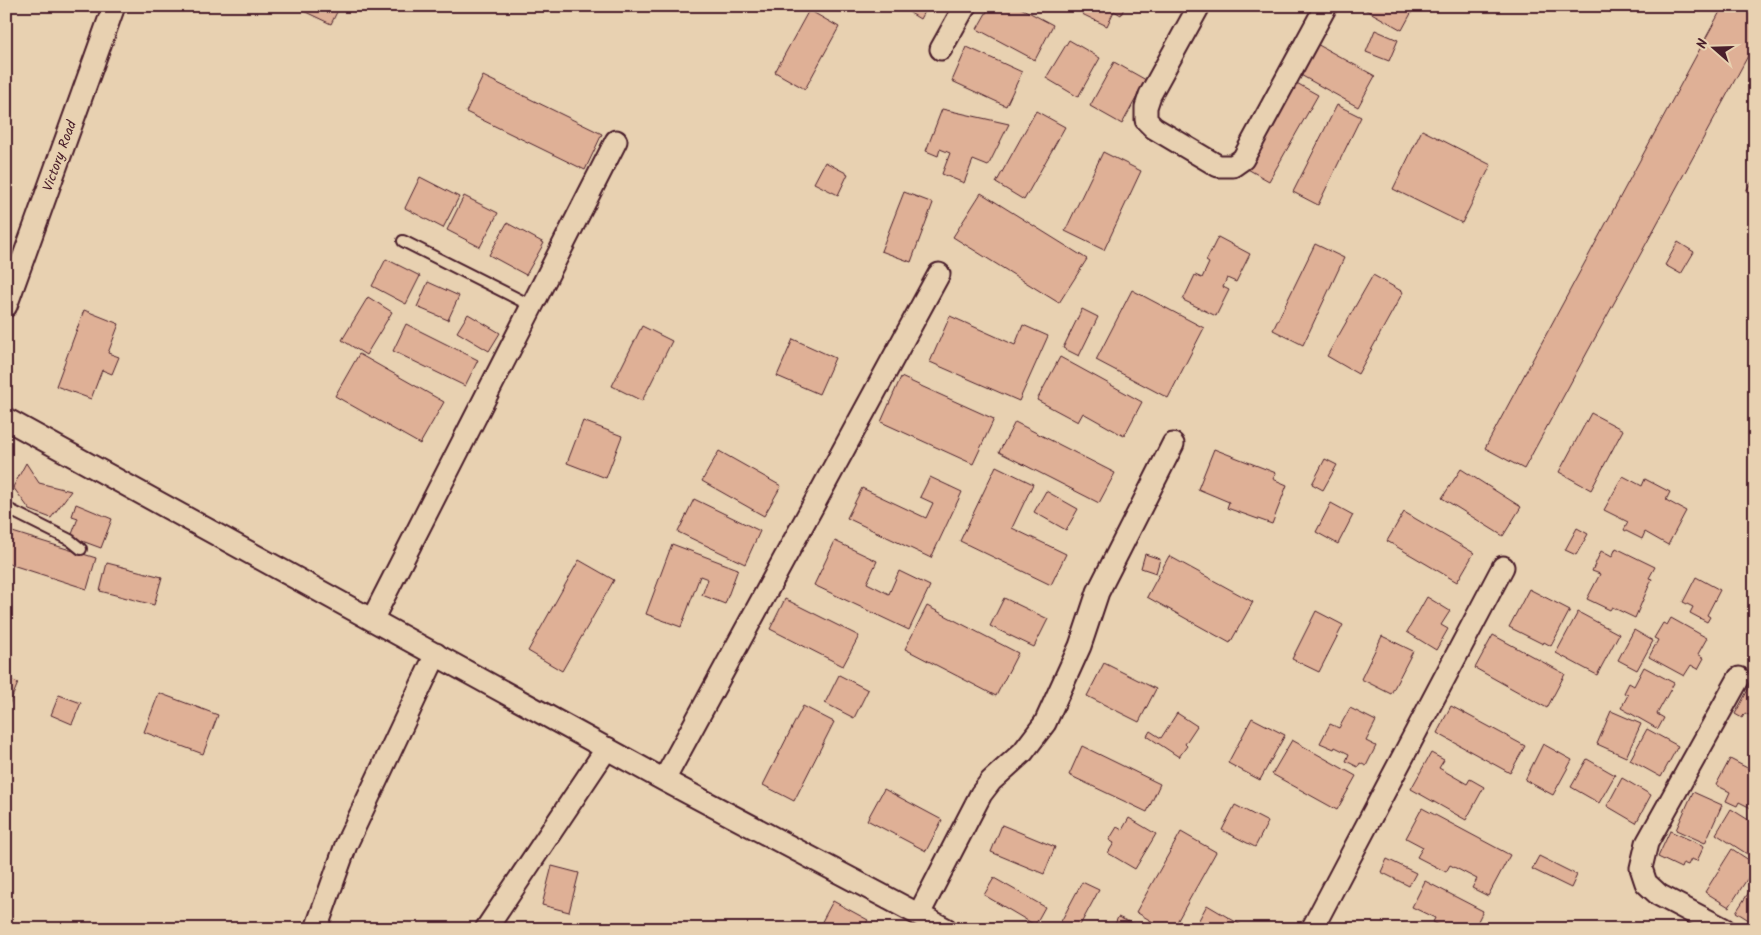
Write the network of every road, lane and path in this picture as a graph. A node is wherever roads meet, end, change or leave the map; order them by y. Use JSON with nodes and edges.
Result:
{"nodes":[{"id":1,"x":114,"y":6,"type":"edge"},
{"id":2,"x":965,"y":6,"type":"edge"},
{"id":3,"x":1199,"y":6,"type":"edge"},
{"id":4,"x":1326,"y":6,"type":"edge"},
{"id":5,"x":941,"y":49,"type":"dead end"},
{"id":6,"x":616,"y":141,"type":"dead end"},
{"id":7,"x":404,"y":241,"type":"dead end"},
{"id":8,"x":939,"y":274,"type":"dead end"},
{"id":9,"x":6,"y":306,"type":"edge"},
{"id":10,"x":532,"y":306,"type":"junction"},
{"id":11,"x":6,"y":419,"type":"edge"},
{"id":12,"x":1173,"y":444,"type":"dead end"},
{"id":13,"x":6,"y":508,"type":"edge"},
{"id":14,"x":81,"y":549,"type":"dead end"},
{"id":15,"x":1503,"y":567,"type":"dead end"},
{"id":16,"x":372,"y":620,"type":"junction"},
{"id":17,"x":436,"y":654,"type":"junction"},
{"id":18,"x":1739,"y":678,"type":"dead end"},
{"id":19,"x":607,"y":748,"type":"junction"},
{"id":20,"x":664,"y":780,"type":"junction"},
{"id":21,"x":919,"y":914,"type":"junction"},
{"id":22,"x":316,"y":929,"type":"edge"},
{"id":23,"x":486,"y":929,"type":"edge"},
{"id":24,"x":946,"y":929,"type":"edge"},
{"id":25,"x":1312,"y":929,"type":"edge"},
{"id":26,"x":1724,"y":929,"type":"edge"}],
"edges":[{"from":1,"to":9,"type":"street","name":"Victory Road"},
{"from":2,"to":5,"type":"street"},
{"from":3,"to":4,"type":"street"},
{"from":6,"to":10,"type":"street"},
{"from":7,"to":10,"type":"lane"},
{"from":8,"to":20,"type":"street"},
{"from":10,"to":16,"type":"street"},
{"from":11,"to":16,"type":"street"},
{"from":12,"to":21,"type":"street"},
{"from":13,"to":14,"type":"lane"},
{"from":15,"to":25,"type":"street"},
{"from":16,"to":17,"type":"street"},
{"from":17,"to":19,"type":"street"},
{"from":17,"to":22,"type":"street"},
{"from":18,"to":26,"type":"street"},
{"from":19,"to":20,"type":"street"},
{"from":19,"to":23,"type":"street"},
{"from":20,"to":21,"type":"street"},
{"from":21,"to":24,"type":"street"}]}
